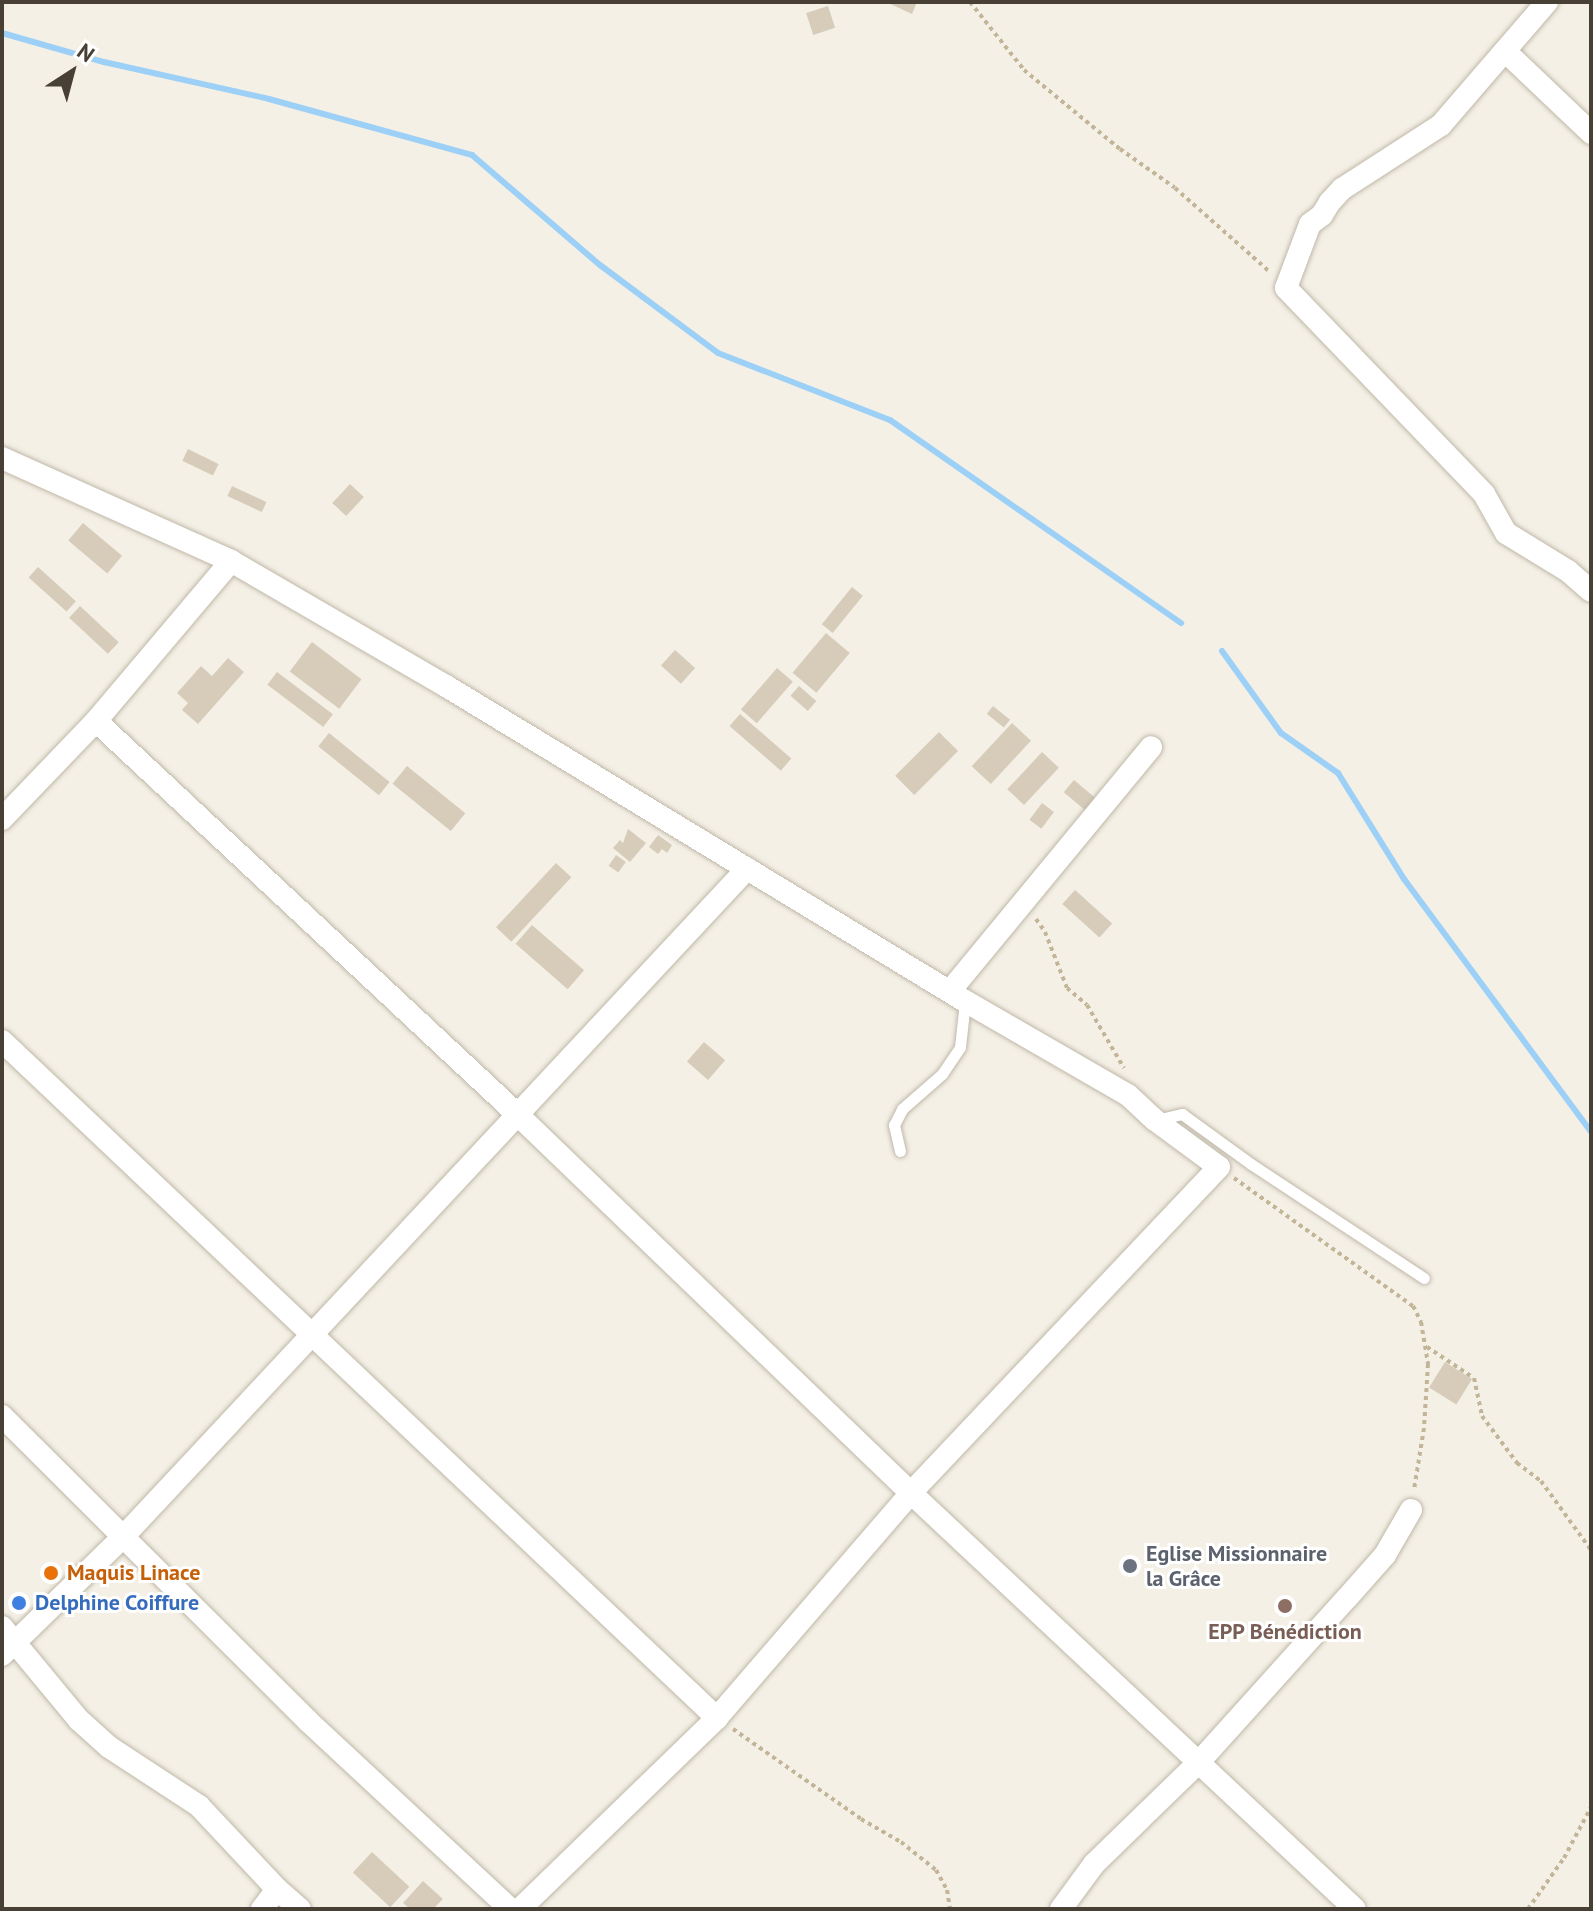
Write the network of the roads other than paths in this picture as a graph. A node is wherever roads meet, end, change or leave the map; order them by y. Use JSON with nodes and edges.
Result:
{"nodes":[{"id":1,"x":1547,"y":2,"type":"edge"},
{"id":2,"x":1505,"y":51,"type":"junction"},
{"id":3,"x":1591,"y":133,"type":"edge"},
{"id":4,"x":7,"y":466,"type":"edge"},
{"id":5,"x":231,"y":561,"type":"junction"},
{"id":6,"x":1591,"y":591,"type":"edge"},
{"id":7,"x":96,"y":721,"type":"junction"},
{"id":8,"x":1151,"y":747,"type":"dead end"},
{"id":9,"x":2,"y":819,"type":"edge"},
{"id":10,"x":747,"y":869,"type":"junction"},
{"id":11,"x":958,"y":996,"type":"junction"},
{"id":12,"x":2,"y":1041,"type":"edge"},
{"id":13,"x":517,"y":1114,"type":"junction"},
{"id":14,"x":1155,"y":1120,"type":"junction"},
{"id":15,"x":900,"y":1151,"type":"dead end"},
{"id":16,"x":1424,"y":1278,"type":"dead end"},
{"id":17,"x":314,"y":1334,"type":"junction"},
{"id":18,"x":2,"y":1416,"type":"edge"},
{"id":19,"x":911,"y":1493,"type":"junction"},
{"id":20,"x":1411,"y":1510,"type":"road end"},
{"id":21,"x":122,"y":1538,"type":"junction"},
{"id":22,"x":7,"y":1640,"type":"edge"},
{"id":23,"x":717,"y":1718,"type":"junction"},
{"id":24,"x":1200,"y":1761,"type":"junction"},
{"id":25,"x":277,"y":1889,"type":"junction"},
{"id":26,"x":262,"y":1909,"type":"edge"},
{"id":27,"x":300,"y":1909,"type":"edge"},
{"id":28,"x":510,"y":1909,"type":"edge"},
{"id":29,"x":520,"y":1909,"type":"edge"},
{"id":30,"x":1061,"y":1909,"type":"edge"},
{"id":31,"x":1355,"y":1909,"type":"edge"}],
"edges":[{"from":1,"to":2,"type":"street"},
{"from":2,"to":3,"type":"street"},
{"from":2,"to":6,"type":"street"},
{"from":4,"to":5,"type":"street"},
{"from":5,"to":7,"type":"street"},
{"from":5,"to":10,"type":"street"},
{"from":7,"to":9,"type":"street"},
{"from":7,"to":13,"type":"street"},
{"from":8,"to":11,"type":"street"},
{"from":10,"to":11,"type":"street"},
{"from":10,"to":13,"type":"street"},
{"from":11,"to":14,"type":"street"},
{"from":11,"to":15,"type":"lane"},
{"from":12,"to":17,"type":"street"},
{"from":13,"to":17,"type":"street"},
{"from":13,"to":19,"type":"street"},
{"from":14,"to":16,"type":"lane"},
{"from":14,"to":19,"type":"street"},
{"from":17,"to":21,"type":"street"},
{"from":17,"to":23,"type":"street"},
{"from":18,"to":21,"type":"street"},
{"from":19,"to":23,"type":"street"},
{"from":19,"to":24,"type":"street"},
{"from":20,"to":24,"type":"street"},
{"from":21,"to":22,"type":"street"},
{"from":21,"to":28,"type":"street"},
{"from":22,"to":25,"type":"street"},
{"from":23,"to":29,"type":"street"},
{"from":24,"to":30,"type":"street"},
{"from":24,"to":31,"type":"street"},
{"from":25,"to":26,"type":"street"},
{"from":25,"to":27,"type":"street"}]}
